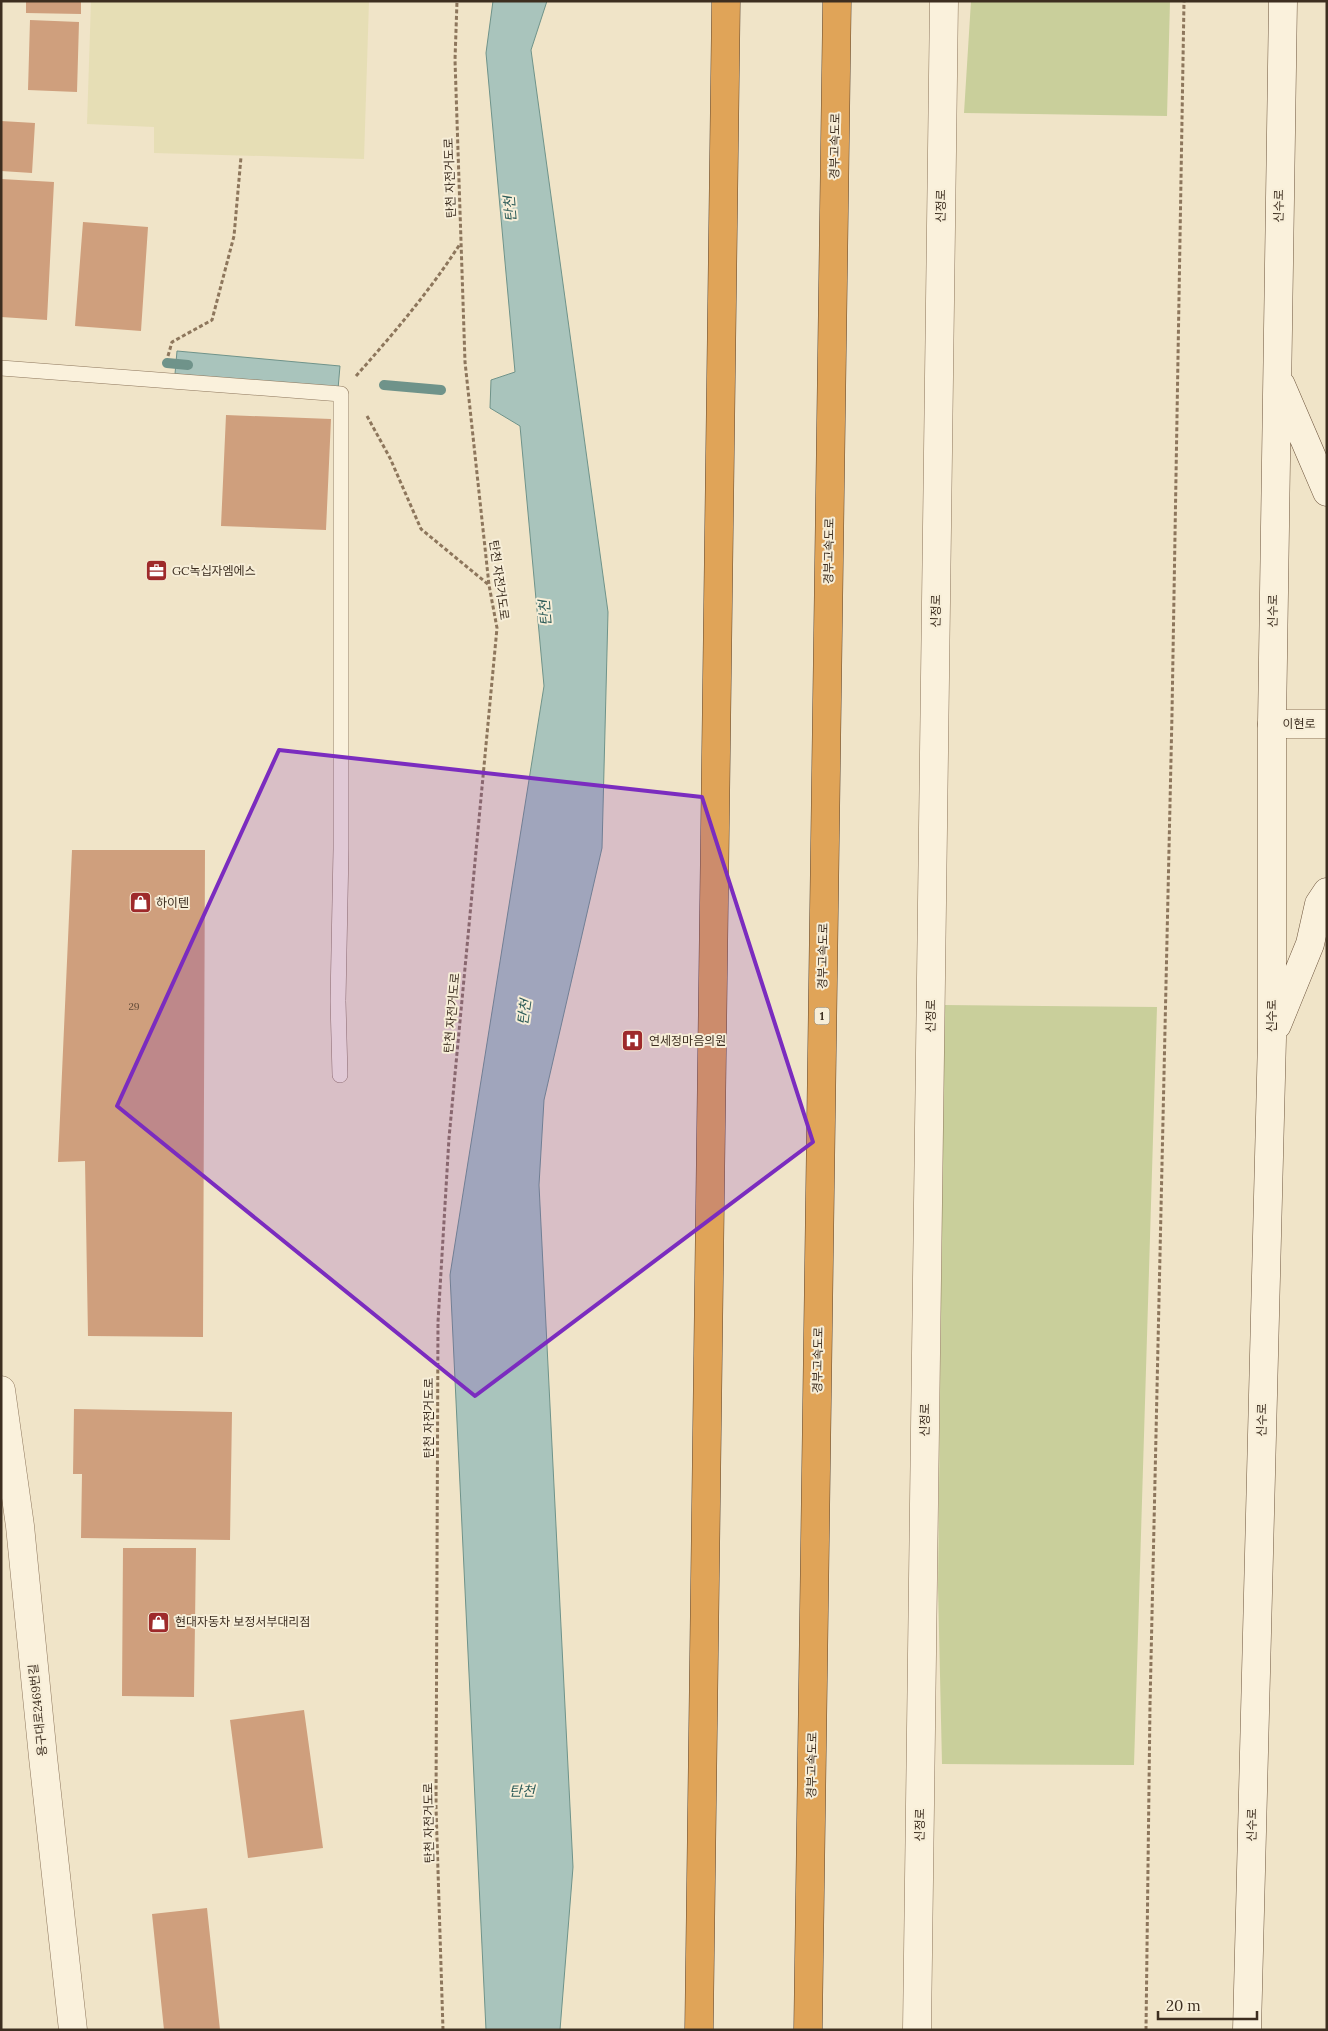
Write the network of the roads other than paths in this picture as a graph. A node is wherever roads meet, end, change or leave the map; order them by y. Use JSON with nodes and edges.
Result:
{"nodes":[{"id":1,"x":726,"y":1,"type":"edge"},
{"id":2,"x":837,"y":1,"type":"edge"},
{"id":3,"x":944,"y":1,"type":"edge"},
{"id":4,"x":1283,"y":1,"type":"edge"},
{"id":5,"x":1,"y":368,"type":"edge"},
{"id":6,"x":1277,"y":375,"type":"junction"},
{"id":7,"x":1327,"y":492,"type":"edge"},
{"id":8,"x":1272,"y":724,"type":"junction"},
{"id":9,"x":1327,"y":724,"type":"edge"},
{"id":10,"x":1327,"y":892,"type":"edge"},
{"id":11,"x":1272,"y":1038,"type":"junction"},
{"id":12,"x":340,"y":1075,"type":"dead end"},
{"id":13,"x":1,"y":1390,"type":"edge"},
{"id":14,"x":73,"y":2030,"type":"edge"},
{"id":15,"x":699,"y":2030,"type":"edge"},
{"id":16,"x":808,"y":2030,"type":"edge"},
{"id":17,"x":917,"y":2030,"type":"edge"},
{"id":18,"x":1247,"y":2030,"type":"edge"}],
"edges":[{"from":1,"to":15,"type":"highway"},
{"from":2,"to":16,"type":"highway","name":"경부고속도로","number":"1"},
{"from":3,"to":17,"type":"street","name":"신정로"},
{"from":4,"to":6,"type":"street","name":"신수로"},
{"from":5,"to":12,"type":"lane"},
{"from":6,"to":7,"type":"street"},
{"from":6,"to":8,"type":"street","name":"신수로"},
{"from":8,"to":9,"type":"street","name":"이현로"},
{"from":8,"to":11,"type":"street","name":"신수로"},
{"from":10,"to":11,"type":"street"},
{"from":11,"to":18,"type":"street","name":"신수로"},
{"from":13,"to":14,"type":"street","name":"용구대로2469번길"}]}
